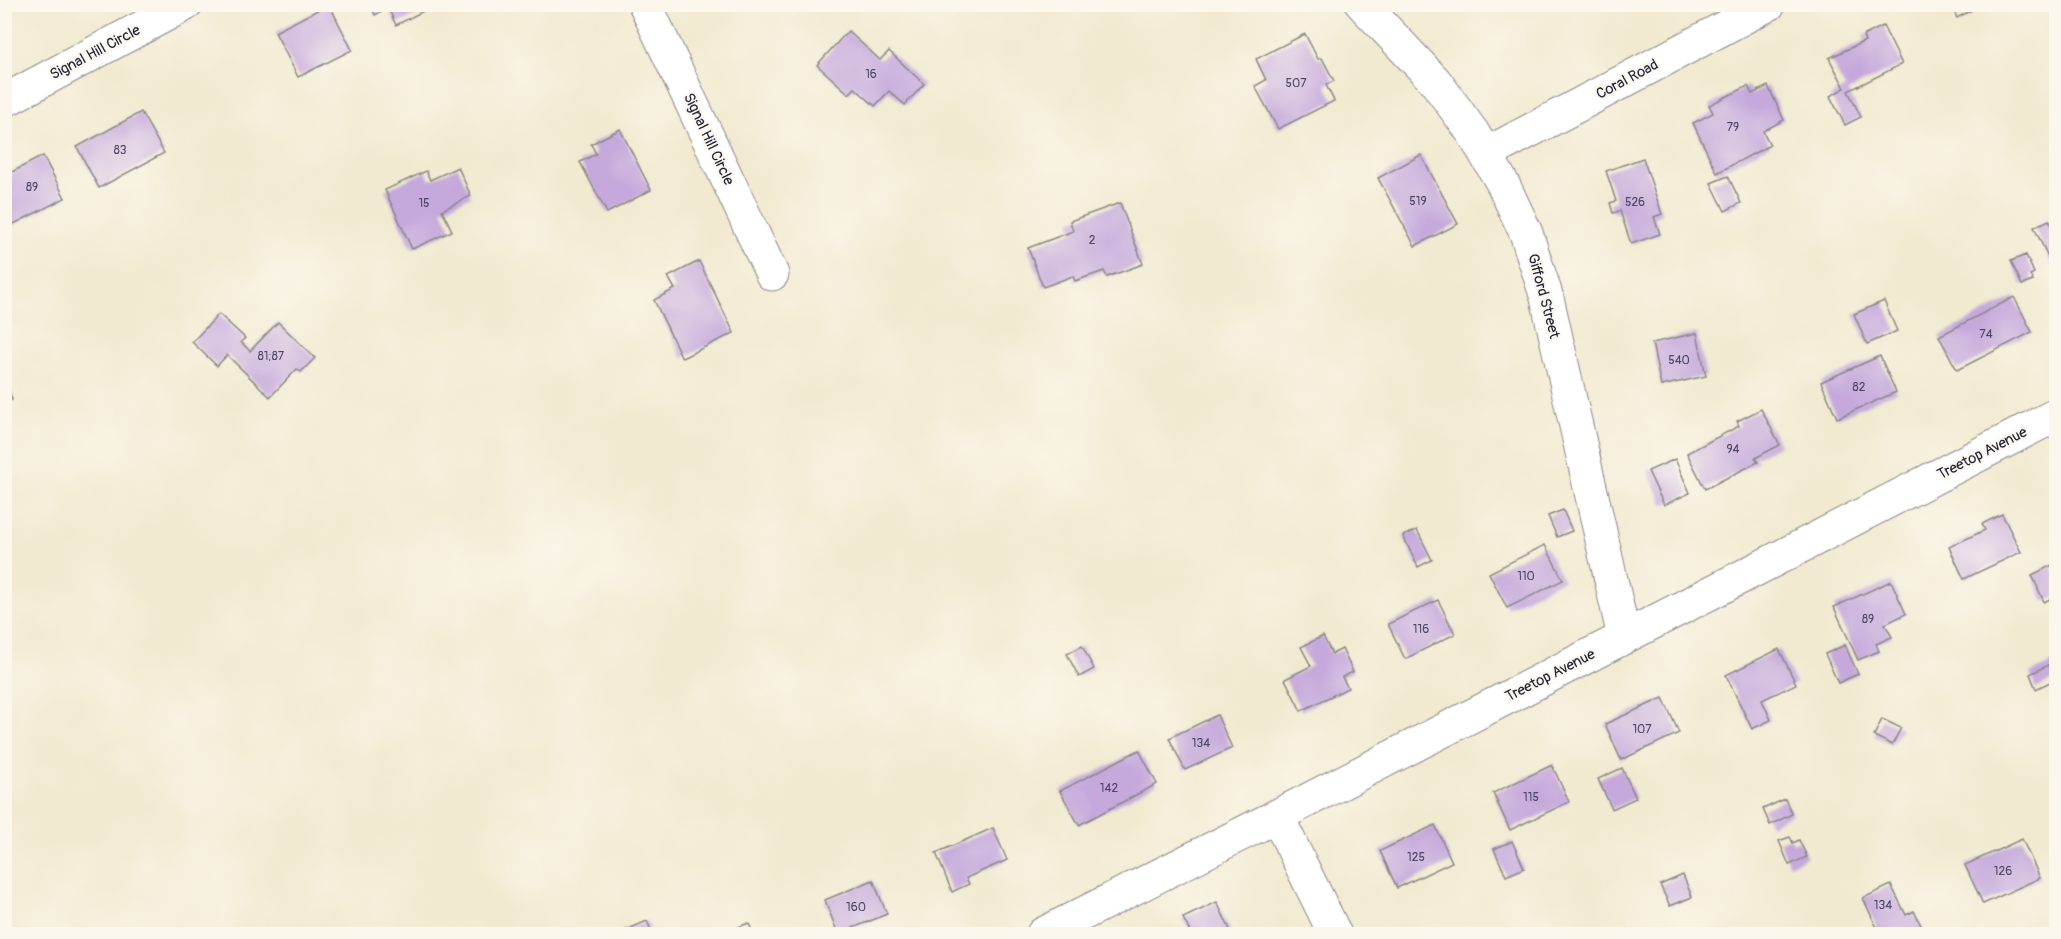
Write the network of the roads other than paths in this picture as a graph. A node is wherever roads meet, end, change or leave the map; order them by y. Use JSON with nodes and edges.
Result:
{"nodes":[{"id":1,"x":186,"y":4,"type":"edge"},
{"id":2,"x":645,"y":4,"type":"edge"},
{"id":3,"x":1362,"y":4,"type":"edge"},
{"id":4,"x":1769,"y":4,"type":"edge"},
{"id":5,"x":4,"y":101,"type":"edge"},
{"id":6,"x":1486,"y":153,"type":"junction"},
{"id":7,"x":772,"y":273,"type":"dead end"},
{"id":8,"x":2056,"y":415,"type":"edge"},
{"id":9,"x":1624,"y":637,"type":"junction"},
{"id":10,"x":1277,"y":816,"type":"junction"},
{"id":11,"x":1043,"y":934,"type":"edge"},
{"id":12,"x":1335,"y":934,"type":"edge"}],
"edges":[{"from":1,"to":5,"type":"street","name":"Signal Hill Circle"},
{"from":2,"to":7,"type":"street","name":"Signal Hill Circle"},
{"from":3,"to":6,"type":"street","name":"Gifford Street"},
{"from":4,"to":6,"type":"street","name":"Coral Road"},
{"from":6,"to":9,"type":"street","name":"Gifford Street"},
{"from":8,"to":9,"type":"street","name":"Treetop Avenue"},
{"from":9,"to":10,"type":"street","name":"Treetop Avenue"},
{"from":10,"to":11,"type":"street","name":"Treetop Avenue"},
{"from":10,"to":12,"type":"street"}]}
